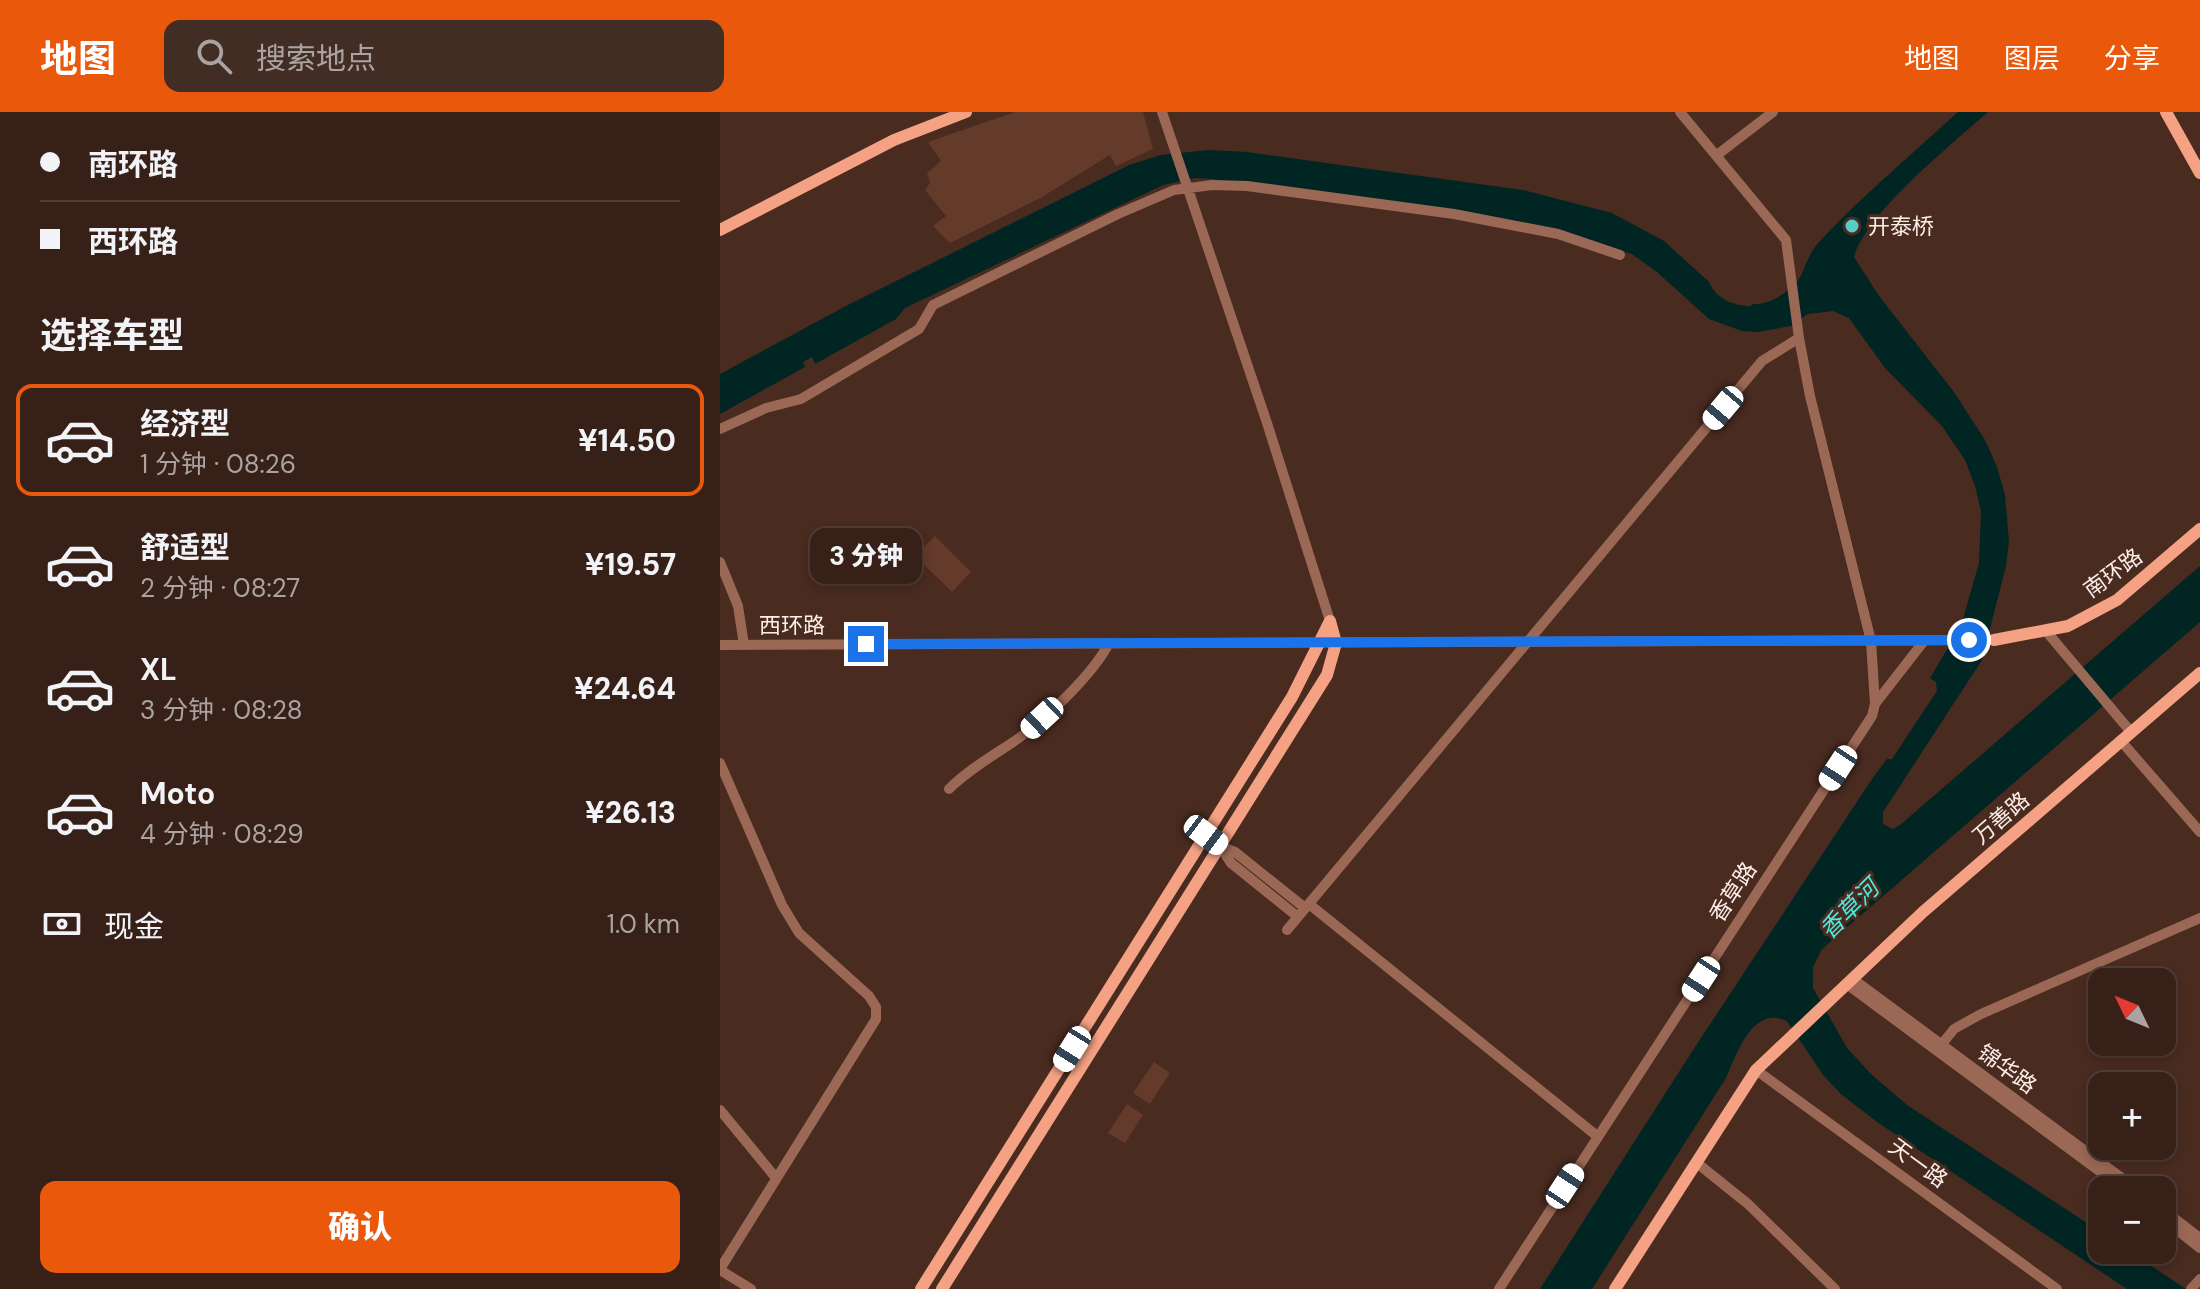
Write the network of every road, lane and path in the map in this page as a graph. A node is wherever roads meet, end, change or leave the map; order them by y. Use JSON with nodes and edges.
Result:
{"nodes":[{"id":1,"x":943,"y":112,"type":"edge"},
{"id":2,"x":966,"y":112,"type":"edge"},
{"id":3,"x":1162,"y":112,"type":"edge"},
{"id":4,"x":1680,"y":112,"type":"edge"},
{"id":5,"x":1773,"y":112,"type":"edge"},
{"id":6,"x":2166,"y":112,"type":"edge"},
{"id":7,"x":2173,"y":112,"type":"edge"},
{"id":8,"x":1717,"y":155,"type":"junction"},
{"id":9,"x":2200,"y":163,"type":"edge"},
{"id":10,"x":2200,"y":173,"type":"edge"},
{"id":11,"x":1187,"y":184,"type":"junction"},
{"id":12,"x":720,"y":221,"type":"edge"},
{"id":13,"x":720,"y":230,"type":"edge"},
{"id":14,"x":1620,"y":255,"type":"dead end"},
{"id":15,"x":1799,"y":338,"type":"junction"},
{"id":16,"x":720,"y":429,"type":"edge"},
{"id":17,"x":2200,"y":529,"type":"edge"},
{"id":18,"x":720,"y":562,"type":"edge"},
{"id":19,"x":1330,"y":621,"type":"junction"},
{"id":20,"x":2046,"y":631,"type":"junction"},
{"id":21,"x":1994,"y":640,"type":"joint"},
{"id":22,"x":1871,"y":641,"type":"junction"},
{"id":23,"x":1924,"y":641,"type":"junction"},
{"id":24,"x":1530,"y":642,"type":"junction"},
{"id":25,"x":1109,"y":643,"type":"junction"},
{"id":26,"x":1321,"y":643,"type":"junction"},
{"id":27,"x":1336,"y":643,"type":"junction"},
{"id":28,"x":720,"y":645,"type":"edge"},
{"id":29,"x":744,"y":645,"type":"junction"},
{"id":30,"x":2200,"y":673,"type":"edge"},
{"id":31,"x":1875,"y":704,"type":"junction"},
{"id":32,"x":2126,"y":737,"type":"junction"},
{"id":33,"x":720,"y":763,"type":"edge"},
{"id":34,"x":949,"y":789,"type":"dead end"},
{"id":35,"x":2200,"y":832,"type":"edge"},
{"id":36,"x":1206,"y":835,"type":"junction"},
{"id":37,"x":1220,"y":846,"type":"junction"},
{"id":38,"x":1304,"y":910,"type":"junction"},
{"id":39,"x":2200,"y":918,"type":"edge"},
{"id":40,"x":1287,"y":930,"type":"dead end"},
{"id":41,"x":1850,"y":982,"type":"junction"},
{"id":42,"x":1939,"y":1048,"type":"junction"},
{"id":43,"x":1756,"y":1070,"type":"junction"},
{"id":44,"x":720,"y":1110,"type":"edge"},
{"id":45,"x":1597,"y":1136,"type":"junction"},
{"id":46,"x":1697,"y":1163,"type":"junction"},
{"id":47,"x":2107,"y":1176,"type":"edge"},
{"id":48,"x":2118,"y":1176,"type":"edge"},
{"id":49,"x":776,"y":1178,"type":"junction"},
{"id":50,"x":2176,"y":1220,"type":"edge"},
{"id":51,"x":2176,"y":1229,"type":"edge"},
{"id":52,"x":2200,"y":1238,"type":"edge"},
{"id":53,"x":2200,"y":1248,"type":"edge"},
{"id":54,"x":720,"y":1270,"type":"edge"},
{"id":55,"x":2200,"y":1279,"type":"edge"},
{"id":56,"x":751,"y":1289,"type":"edge"},
{"id":57,"x":921,"y":1289,"type":"edge"},
{"id":58,"x":942,"y":1289,"type":"edge"},
{"id":59,"x":1499,"y":1289,"type":"edge"},
{"id":60,"x":1615,"y":1289,"type":"edge"},
{"id":61,"x":1835,"y":1289,"type":"edge"},
{"id":62,"x":2057,"y":1289,"type":"edge"},
{"id":63,"x":2191,"y":1289,"type":"edge"}],
"edges":[{"from":1,"to":12,"type":"main road"},
{"from":2,"to":13,"type":"main road"},
{"from":3,"to":11,"type":"street"},
{"from":4,"to":8,"type":"street"},
{"from":5,"to":8,"type":"street"},
{"from":6,"to":10,"type":"main road"},
{"from":7,"to":9,"type":"main road"},
{"from":8,"to":15,"type":"street"},
{"from":11,"to":14,"type":"street"},
{"from":11,"to":16,"type":"street"},
{"from":11,"to":19,"type":"street"},
{"from":15,"to":22,"type":"street"},
{"from":15,"to":24,"type":"street"},
{"from":17,"to":20,"type":"main road","name":"南环路"},
{"from":18,"to":29,"type":"street"},
{"from":19,"to":26,"type":"main road"},
{"from":19,"to":27,"type":"main road"},
{"from":20,"to":21,"type":"main road","name":"南环路"},
{"from":20,"to":32,"type":"street"},
{"from":21,"to":23,"type":"street"},
{"from":22,"to":23,"type":"street"},
{"from":22,"to":24,"type":"street","name":"西环路"},
{"from":22,"to":31,"type":"street"},
{"from":23,"to":31,"type":"street","name":"香草路"},
{"from":24,"to":27,"type":"street","name":"西环路"},
{"from":24,"to":38,"type":"street"},
{"from":25,"to":26,"type":"street","name":"西环路"},
{"from":25,"to":29,"type":"street","name":"西环路"},
{"from":25,"to":34,"type":"street"},
{"from":26,"to":27,"type":"street","name":"西环路"},
{"from":26,"to":36,"type":"main road"},
{"from":27,"to":37,"type":"main road"},
{"from":28,"to":29,"type":"street","name":"西环路"},
{"from":30,"to":32,"type":"main road","name":"万善路"},
{"from":31,"to":45,"type":"street","name":"香草路"},
{"from":32,"to":35,"type":"street"},
{"from":32,"to":41,"type":"main road","name":"万善路"},
{"from":33,"to":49,"type":"street"},
{"from":36,"to":37,"type":"street"},
{"from":36,"to":57,"type":"main road"},
{"from":37,"to":38,"type":"street"},
{"from":37,"to":58,"type":"main road"},
{"from":38,"to":40,"type":"street"},
{"from":38,"to":45,"type":"street"},
{"from":39,"to":42,"type":"street"},
{"from":41,"to":42,"type":"street","name":"锦华路"},
{"from":41,"to":43,"type":"main road","name":"万善路"},
{"from":42,"to":47,"type":"street","name":"锦华路"},
{"from":42,"to":48,"type":"street","name":"锦华路"},
{"from":43,"to":46,"type":"main road","name":"万善路"},
{"from":43,"to":62,"type":"street","name":"天一路"},
{"from":44,"to":49,"type":"street"},
{"from":45,"to":59,"type":"street","name":"香草路"},
{"from":46,"to":60,"type":"main road","name":"万善路"},
{"from":46,"to":61,"type":"street"},
{"from":49,"to":54,"type":"street"},
{"from":50,"to":52,"type":"street"},
{"from":51,"to":53,"type":"street"},
{"from":54,"to":56,"type":"street"},
{"from":55,"to":63,"type":"street"}]}
